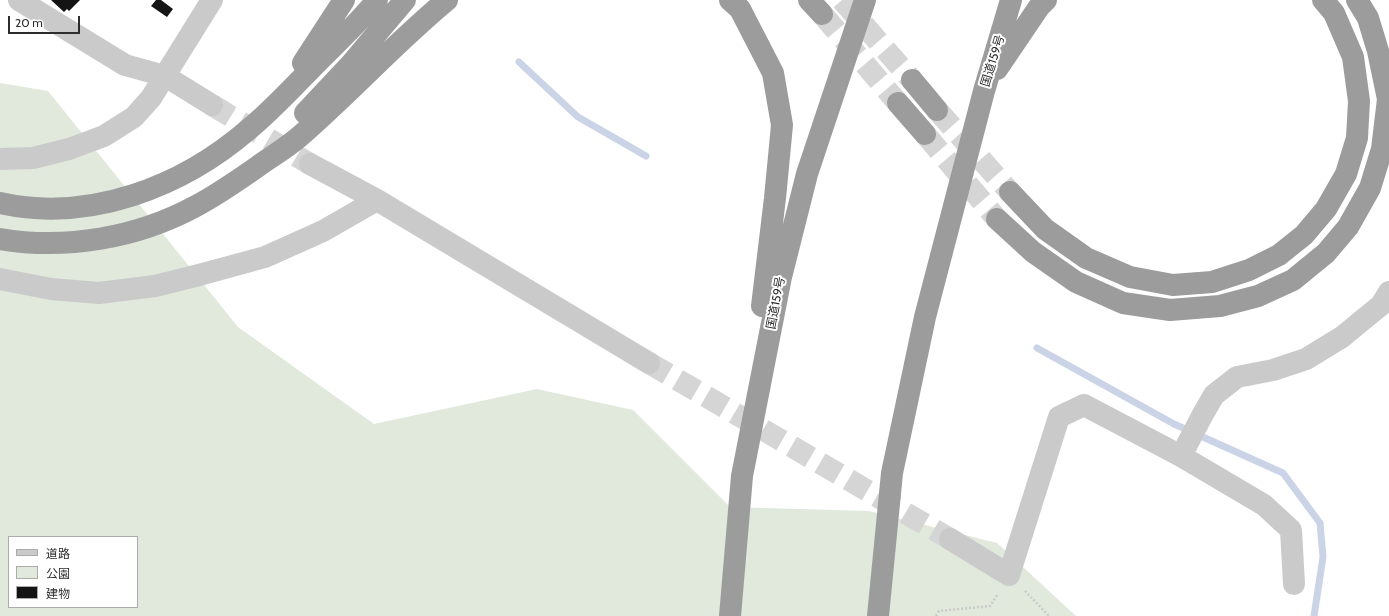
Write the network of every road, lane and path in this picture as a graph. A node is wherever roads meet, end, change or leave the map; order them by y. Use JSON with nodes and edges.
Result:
{"nodes":[{"id":1,"x":19,"y":0,"type":"edge"},
{"id":2,"x":212,"y":0,"type":"edge"},
{"id":3,"x":344,"y":0,"type":"edge"},
{"id":4,"x":377,"y":0,"type":"edge"},
{"id":5,"x":405,"y":0,"type":"edge"},
{"id":6,"x":447,"y":0,"type":"edge"},
{"id":7,"x":730,"y":0,"type":"edge"},
{"id":8,"x":865,"y":0,"type":"edge"},
{"id":9,"x":1011,"y":0,"type":"edge"},
{"id":10,"x":1046,"y":0,"type":"edge"},
{"id":11,"x":1323,"y":0,"type":"edge"},
{"id":12,"x":1357,"y":0,"type":"edge"},
{"id":13,"x":164,"y":76,"type":"junction"},
{"id":14,"x":912,"y":80,"type":"tunnel mouth"},
{"id":15,"x":984,"y":90,"type":"junction"},
{"id":16,"x":898,"y":103,"type":"tunnel mouth"},
{"id":17,"x":276,"y":104,"type":"junction"},
{"id":18,"x":212,"y":105,"type":"tunnel mouth"},
{"id":19,"x":938,"y":110,"type":"tunnel mouth"},
{"id":20,"x":925,"y":134,"type":"tunnel mouth"},
{"id":21,"x":0,"y":159,"type":"edge"},
{"id":22,"x":310,"y":164,"type":"tunnel mouth"},
{"id":23,"x":228,"y":187,"type":"junction"},
{"id":24,"x":1010,"y":192,"type":"tunnel mouth"},
{"id":25,"x":377,"y":200,"type":"junction"},
{"id":26,"x":0,"y":204,"type":"edge"},
{"id":27,"x":997,"y":219,"type":"tunnel mouth"},
{"id":28,"x":0,"y":238,"type":"edge"},
{"id":29,"x":0,"y":279,"type":"edge"},
{"id":30,"x":1389,"y":292,"type":"edge"},
{"id":31,"x":649,"y":363,"type":"tunnel mouth"},
{"id":32,"x":1183,"y":451,"type":"junction"},
{"id":33,"x":742,"y":476,"type":"junction"},
{"id":34,"x":950,"y":539,"type":"tunnel mouth"},
{"id":35,"x":1006,"y":582,"type":"junction"},
{"id":36,"x":1294,"y":584,"type":"dead end"},
{"id":37,"x":730,"y":616,"type":"edge"},
{"id":38,"x":878,"y":616,"type":"edge"},
{"id":39,"x":936,"y":616,"type":"edge"},
{"id":40,"x":1049,"y":616,"type":"edge"}],
"edges":[{"from":1,"to":13,"type":"street"},
{"from":2,"to":13,"type":"street"},
{"from":3,"to":17,"type":"highway"},
{"from":4,"to":17,"type":"highway"},
{"from":5,"to":23,"type":"highway"},
{"from":6,"to":23,"type":"highway"},
{"from":7,"to":33,"type":"highway"},
{"from":8,"to":33,"type":"highway","name":"国道159号"},
{"from":9,"to":15,"type":"highway","name":"国道159号"},
{"from":10,"to":15,"type":"highway"},
{"from":11,"to":24,"type":"highway"},
{"from":12,"to":27,"type":"highway"},
{"from":13,"to":18,"type":"street"},
{"from":13,"to":21,"type":"street"},
{"from":14,"to":19,"type":"highway"},
{"from":15,"to":38,"type":"highway","name":"国道159号"},
{"from":16,"to":20,"type":"highway"},
{"from":17,"to":26,"type":"highway"},
{"from":22,"to":25,"type":"street"},
{"from":23,"to":28,"type":"highway"},
{"from":25,"to":29,"type":"street"},
{"from":25,"to":31,"type":"street"},
{"from":30,"to":32,"type":"street"},
{"from":32,"to":35,"type":"street"},
{"from":32,"to":36,"type":"street"},
{"from":33,"to":37,"type":"highway","name":"国道159号"},
{"from":34,"to":35,"type":"street"},
{"from":35,"to":39,"type":"path"},
{"from":35,"to":40,"type":"path"}]}
